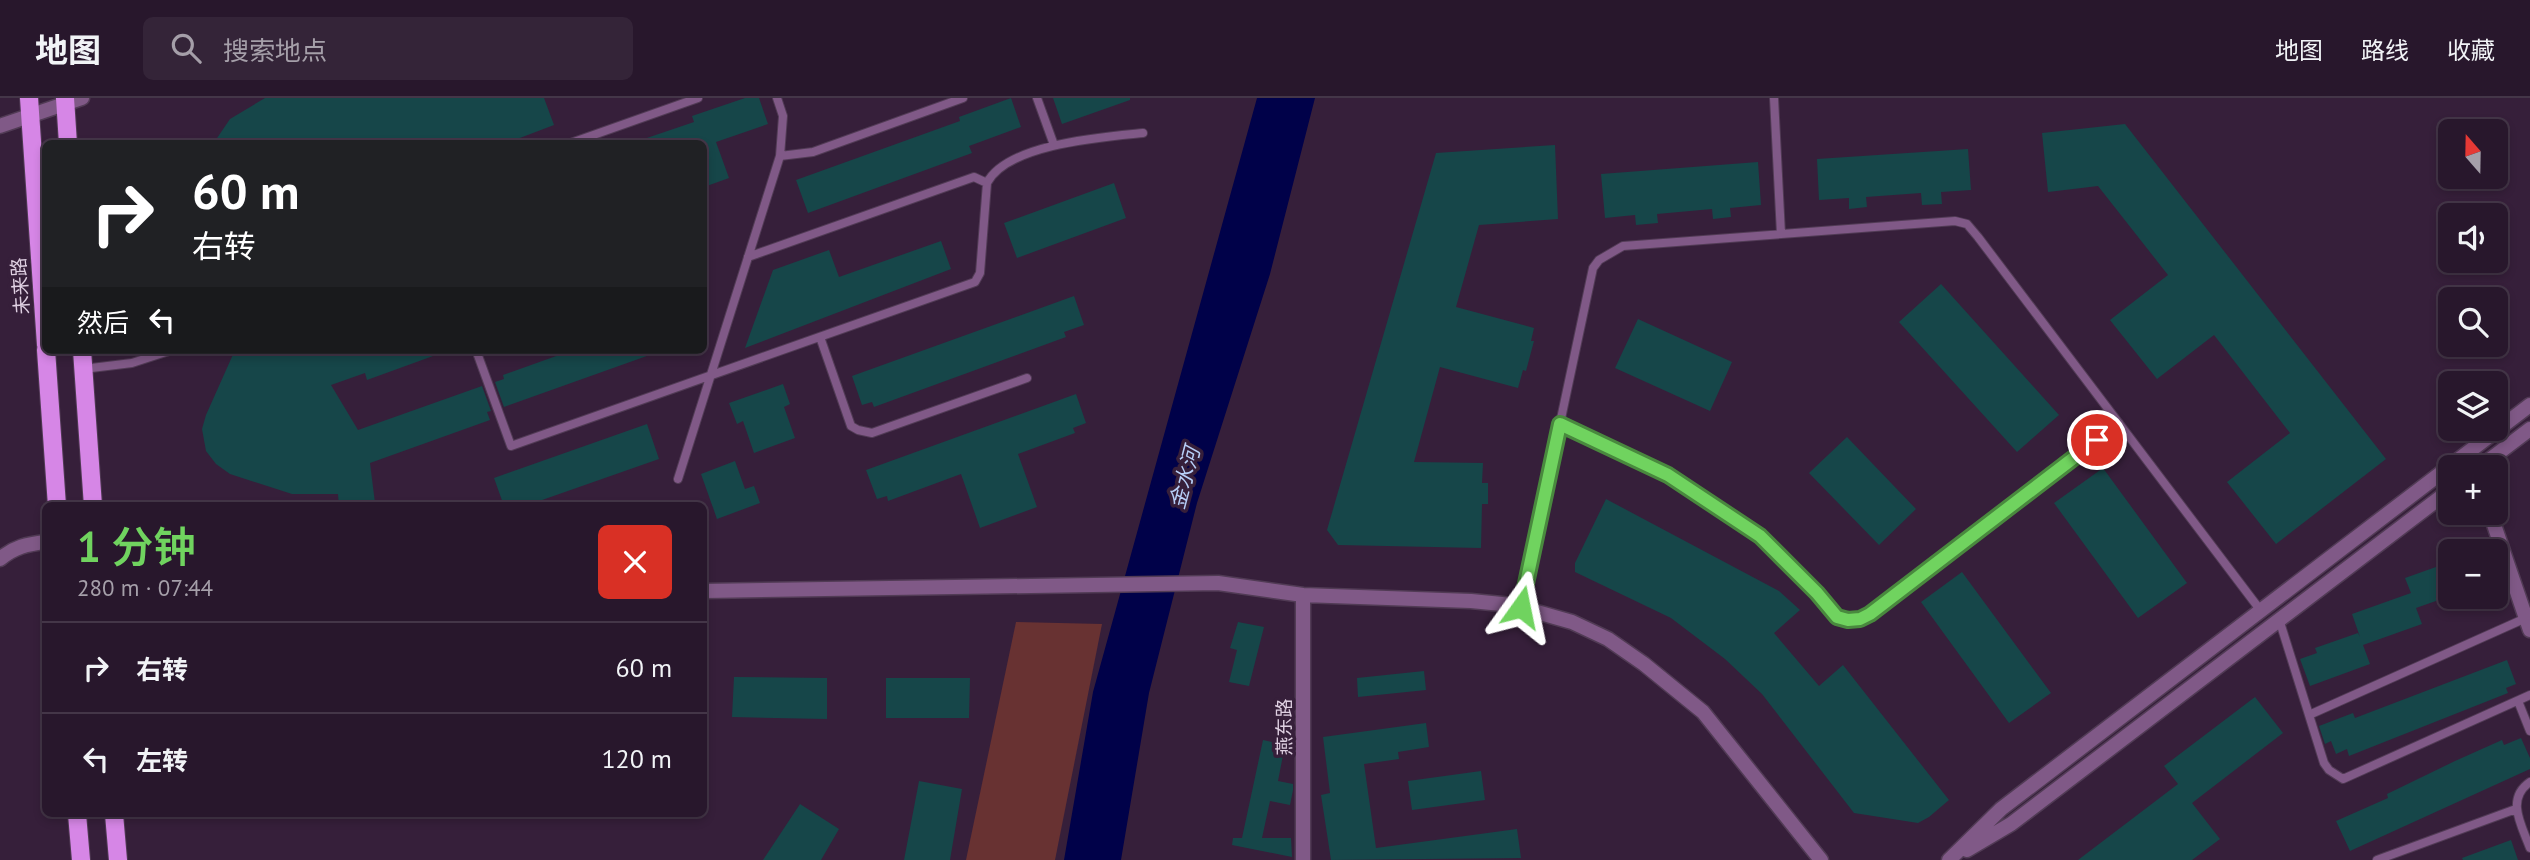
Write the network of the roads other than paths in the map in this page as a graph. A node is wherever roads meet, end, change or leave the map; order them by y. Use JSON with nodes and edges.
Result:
{"nodes":[{"id":1,"x":698,"y":98,"type":"edge"},
{"id":2,"x":777,"y":98,"type":"edge"},
{"id":3,"x":963,"y":98,"type":"edge"},
{"id":4,"x":1037,"y":98,"type":"edge"},
{"id":5,"x":1774,"y":98,"type":"edge"},
{"id":6,"x":71,"y":99,"type":"edge"},
{"id":7,"x":29,"y":107,"type":"edge"},
{"id":8,"x":0,"y":126,"type":"edge"},
{"id":9,"x":1143,"y":133,"type":"dead end"},
{"id":10,"x":68,"y":140,"type":"edge"},
{"id":11,"x":579,"y":140,"type":"edge"},
{"id":12,"x":1054,"y":145,"type":"junction"},
{"id":13,"x":780,"y":156,"type":"junction"},
{"id":14,"x":987,"y":183,"type":"junction"},
{"id":15,"x":1781,"y":234,"type":"junction"},
{"id":16,"x":748,"y":257,"type":"junction"},
{"id":17,"x":42,"y":291,"type":"edge"},
{"id":18,"x":820,"y":337,"type":"junction"},
{"id":19,"x":46,"y":354,"type":"edge"},
{"id":20,"x":82,"y":354,"type":"edge"},
{"id":21,"x":160,"y":354,"type":"edge"},
{"id":22,"x":477,"y":354,"type":"edge"},
{"id":23,"x":83,"y":369,"type":"junction"},
{"id":24,"x":710,"y":375,"type":"junction"},
{"id":25,"x":1027,"y":378,"type":"dead end"},
{"id":26,"x":2530,"y":405,"type":"edge"},
{"id":27,"x":2119,"y":423,"type":"junction"},
{"id":28,"x":1560,"y":424,"type":"junction"},
{"id":29,"x":2530,"y":429,"type":"edge"},
{"id":30,"x":2496,"y":455,"type":"edge"},
{"id":31,"x":678,"y":479,"type":"dead end"},
{"id":32,"x":2438,"y":499,"type":"edge"},
{"id":33,"x":57,"y":502,"type":"edge"},
{"id":34,"x":93,"y":502,"type":"edge"},
{"id":35,"x":2494,"y":525,"type":"edge"},
{"id":36,"x":42,"y":543,"type":"edge"},
{"id":37,"x":0,"y":559,"type":"edge"},
{"id":38,"x":707,"y":591,"type":"edge"},
{"id":39,"x":1303,"y":595,"type":"junction"},
{"id":40,"x":1521,"y":607,"type":"junction"},
{"id":41,"x":2261,"y":611,"type":"junction"},
{"id":42,"x":2279,"y":619,"type":"junction"},
{"id":43,"x":2528,"y":624,"type":"edge"},
{"id":44,"x":2530,"y":695,"type":"edge"},
{"id":45,"x":2518,"y":701,"type":"junction"},
{"id":46,"x":2309,"y":715,"type":"junction"},
{"id":47,"x":2530,"y":732,"type":"edge"},
{"id":48,"x":2530,"y":782,"type":"edge"},
{"id":49,"x":2516,"y":809,"type":"junction"},
{"id":50,"x":77,"y":817,"type":"edge"},
{"id":51,"x":114,"y":817,"type":"edge"},
{"id":52,"x":2530,"y":848,"type":"edge"},
{"id":53,"x":81,"y":860,"type":"edge"},
{"id":54,"x":118,"y":860,"type":"edge"},
{"id":55,"x":1303,"y":860,"type":"edge"},
{"id":56,"x":1821,"y":860,"type":"edge"},
{"id":57,"x":1950,"y":860,"type":"edge"},
{"id":58,"x":2377,"y":860,"type":"edge"}],
"edges":[{"from":1,"to":11,"type":"lane"},
{"from":2,"to":13,"type":"lane"},
{"from":3,"to":13,"type":"lane"},
{"from":4,"to":12,"type":"lane"},
{"from":5,"to":15,"type":"lane"},
{"from":6,"to":7,"type":"street"},
{"from":6,"to":10,"type":"main road"},
{"from":7,"to":8,"type":"street"},
{"from":7,"to":17,"type":"main road","name":"未来路"},
{"from":9,"to":12,"type":"lane"},
{"from":12,"to":14,"type":"lane"},
{"from":13,"to":16,"type":"lane"},
{"from":14,"to":16,"type":"lane"},
{"from":14,"to":18,"type":"lane"},
{"from":15,"to":27,"type":"lane"},
{"from":15,"to":28,"type":"lane"},
{"from":16,"to":24,"type":"lane"},
{"from":18,"to":24,"type":"lane"},
{"from":18,"to":25,"type":"lane"},
{"from":19,"to":33,"type":"main road","name":"未来路"},
{"from":20,"to":23,"type":"main road"},
{"from":21,"to":23,"type":"lane"},
{"from":22,"to":24,"type":"lane"},
{"from":23,"to":34,"type":"main road"},
{"from":24,"to":31,"type":"lane"},
{"from":26,"to":41,"type":"street"},
{"from":27,"to":28,"type":"lane"},
{"from":27,"to":41,"type":"lane"},
{"from":28,"to":40,"type":"lane"},
{"from":29,"to":30,"type":"street"},
{"from":32,"to":42,"type":"street"},
{"from":35,"to":43,"type":"street"},
{"from":36,"to":37,"type":"street"},
{"from":38,"to":39,"type":"street"},
{"from":39,"to":40,"type":"street"},
{"from":39,"to":55,"type":"street","name":"燕东路"},
{"from":40,"to":56,"type":"street"},
{"from":41,"to":57,"type":"street"},
{"from":42,"to":46,"type":"lane"},
{"from":42,"to":57,"type":"street"},
{"from":43,"to":46,"type":"lane"},
{"from":44,"to":45,"type":"lane"},
{"from":45,"to":46,"type":"lane"},
{"from":45,"to":47,"type":"lane"},
{"from":48,"to":49,"type":"lane"},
{"from":49,"to":52,"type":"lane"},
{"from":49,"to":58,"type":"lane"},
{"from":50,"to":53,"type":"main road"},
{"from":51,"to":54,"type":"main road"}]}
